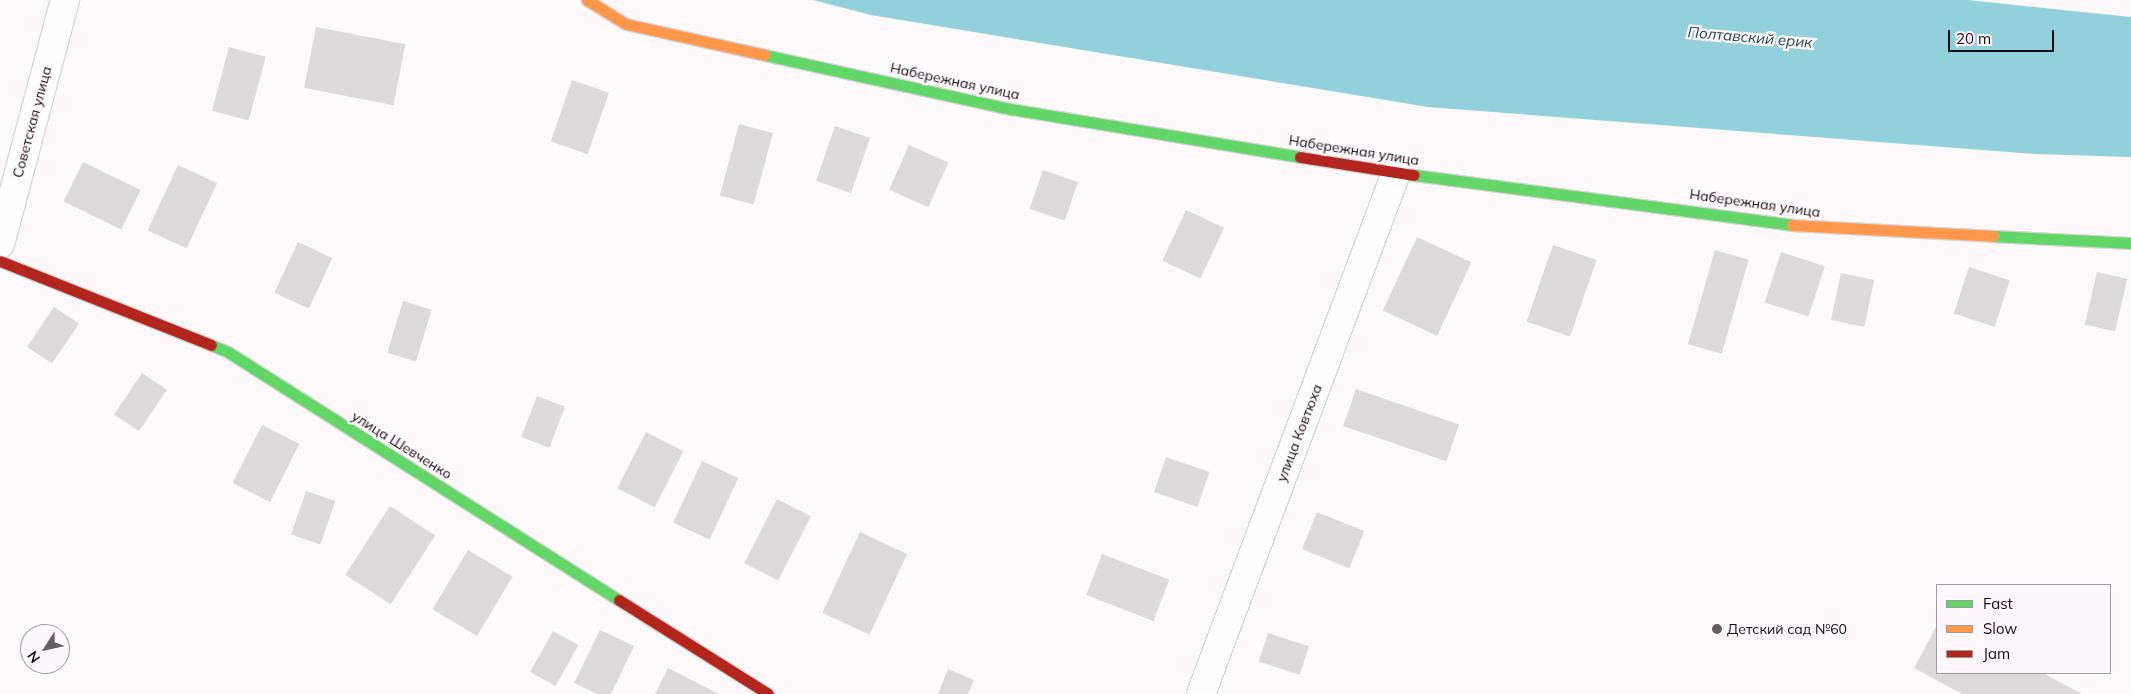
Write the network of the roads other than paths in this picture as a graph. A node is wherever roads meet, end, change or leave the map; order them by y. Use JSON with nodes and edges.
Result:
{"nodes":[{"id":1,"x":64,"y":0,"type":"edge"},
{"id":2,"x":587,"y":0,"type":"edge"},
{"id":3,"x":1396,"y":173,"type":"junction"},
{"id":4,"x":2131,"y":243,"type":"edge"},
{"id":5,"x":0,"y":244,"type":"edge"},
{"id":6,"x":0,"y":261,"type":"edge"},
{"id":7,"x":768,"y":694,"type":"edge"},
{"id":8,"x":1201,"y":694,"type":"edge"}],
"edges":[{"from":1,"to":5,"type":"street","name":"Советская улица"},
{"from":2,"to":3,"type":"street","name":"Набережная улица"},
{"from":3,"to":4,"type":"street","name":"Набережная улица"},
{"from":3,"to":8,"type":"street","name":"улица Ковтюха"},
{"from":6,"to":7,"type":"street","name":"улица Шевченко"}]}
